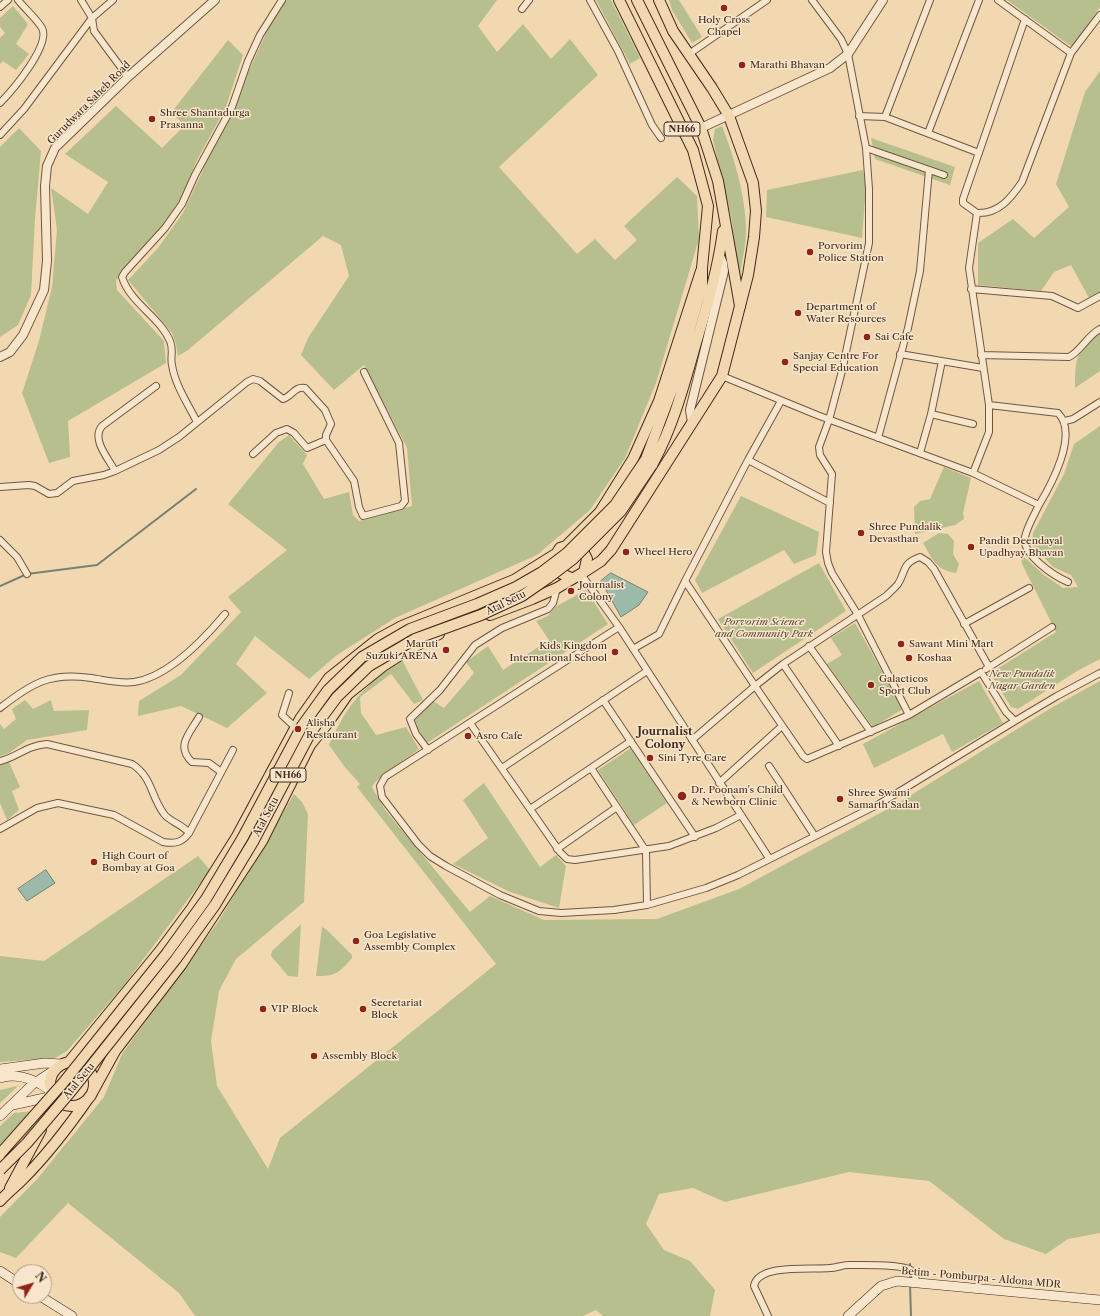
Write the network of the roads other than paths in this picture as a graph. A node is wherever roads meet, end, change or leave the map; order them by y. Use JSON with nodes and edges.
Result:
{"nodes":[{"id":1,"x":8,"y":0,"type":"edge"},
{"id":2,"x":18,"y":0,"type":"edge"},
{"id":3,"x":81,"y":0,"type":"edge"},
{"id":4,"x":113,"y":0,"type":"edge"},
{"id":5,"x":215,"y":0,"type":"edge"},
{"id":6,"x":282,"y":0,"type":"edge"},
{"id":7,"x":529,"y":0,"type":"edge"},
{"id":8,"x":590,"y":0,"type":"edge"},
{"id":9,"x":619,"y":0,"type":"edge"},
{"id":10,"x":637,"y":0,"type":"edge"},
{"id":11,"x":659,"y":0,"type":"edge"},
{"id":12,"x":767,"y":0,"type":"edge"},
{"id":13,"x":812,"y":0,"type":"edge"},
{"id":14,"x":883,"y":0,"type":"edge"},
{"id":15,"x":930,"y":0,"type":"edge"},
{"id":16,"x":979,"y":0,"type":"edge"},
{"id":17,"x":998,"y":0,"type":"edge"},
{"id":18,"x":0,"y":7,"type":"edge"},
{"id":19,"x":522,"y":9,"type":"dead end"},
{"id":20,"x":1100,"y":14,"type":"edge"},
{"id":21,"x":92,"y":18,"type":"junction"},
{"id":22,"x":1025,"y":19,"type":"junction"},
{"id":23,"x":1071,"y":53,"type":"junction"},
{"id":24,"x":689,"y":54,"type":"junction"},
{"id":25,"x":848,"y":54,"type":"junction"},
{"id":26,"x":128,"y":77,"type":"junction"},
{"id":27,"x":0,"y":103,"type":"edge"},
{"id":28,"x":729,"y":116,"type":"junction"},
{"id":29,"x":859,"y":116,"type":"junction"},
{"id":30,"x":885,"y":117,"type":"junction"},
{"id":31,"x":702,"y":128,"type":"junction"},
{"id":32,"x":928,"y":134,"type":"junction"},
{"id":33,"x":0,"y":135,"type":"edge"},
{"id":34,"x":661,"y":138,"type":"dead end"},
{"id":35,"x":866,"y":148,"type":"junction"},
{"id":36,"x":979,"y":153,"type":"junction"},
{"id":37,"x":929,"y":170,"type":"junction"},
{"id":38,"x":944,"y":175,"type":"dead end"},
{"id":39,"x":977,"y":212,"type":"junction"},
{"id":40,"x":725,"y":221,"type":"junction"},
{"id":41,"x":720,"y":256,"type":"junction"},
{"id":42,"x":702,"y":268,"type":"junction"},
{"id":43,"x":971,"y":289,"type":"junction"},
{"id":44,"x":1100,"y":296,"type":"edge"},
{"id":45,"x":740,"y":306,"type":"junction"},
{"id":46,"x":698,"y":320,"type":"junction"},
{"id":47,"x":1100,"y":329,"type":"edge"},
{"id":48,"x":900,"y":354,"type":"junction"},
{"id":49,"x":981,"y":355,"type":"junction"},
{"id":50,"x":0,"y":358,"type":"edge"},
{"id":51,"x":942,"y":361,"type":"junction"},
{"id":52,"x":983,"y":368,"type":"junction"},
{"id":53,"x":364,"y":372,"type":"dead end"},
{"id":54,"x":722,"y":376,"type":"junction"},
{"id":55,"x":156,"y":386,"type":"dead end"},
{"id":56,"x":781,"y":401,"type":"junction"},
{"id":57,"x":1100,"y":402,"type":"edge"},
{"id":58,"x":989,"y":405,"type":"junction"},
{"id":59,"x":931,"y":414,"type":"junction"},
{"id":60,"x":829,"y":420,"type":"junction"},
{"id":61,"x":197,"y":422,"type":"junction"},
{"id":62,"x":692,"y":422,"type":"junction"},
{"id":63,"x":1065,"y":422,"type":"junction"},
{"id":64,"x":973,"y":424,"type":"dead end"},
{"id":65,"x":878,"y":438,"type":"junction"},
{"id":66,"x":326,"y":440,"type":"junction"},
{"id":67,"x":920,"y":453,"type":"junction"},
{"id":68,"x":253,"y":454,"type":"dead end"},
{"id":69,"x":748,"y":460,"type":"junction"},
{"id":70,"x":649,"y":462,"type":"junction"},
{"id":71,"x":116,"y":471,"type":"junction"},
{"id":72,"x":973,"y":473,"type":"junction"},
{"id":73,"x":0,"y":487,"type":"edge"},
{"id":74,"x":830,"y":503,"type":"junction"},
{"id":75,"x":1039,"y":505,"type":"junction"},
{"id":76,"x":0,"y":540,"type":"edge"},
{"id":77,"x":568,"y":544,"type":"junction"},
{"id":78,"x":554,"y":555,"type":"junction"},
{"id":79,"x":582,"y":573,"type":"junction"},
{"id":80,"x":27,"y":574,"type":"dead end"},
{"id":81,"x":571,"y":578,"type":"junction"},
{"id":82,"x":685,"y":581,"type":"junction"},
{"id":83,"x":1068,"y":582,"type":"dead end"},
{"id":84,"x":557,"y":588,"type":"junction"},
{"id":85,"x":1029,"y":588,"type":"dead end"},
{"id":86,"x":225,"y":614,"type":"dead end"},
{"id":87,"x":858,"y":616,"type":"junction"},
{"id":88,"x":964,"y":624,"type":"junction"},
{"id":89,"x":619,"y":627,"type":"junction"},
{"id":90,"x":1052,"y":627,"type":"dead end"},
{"id":91,"x":809,"y":646,"type":"junction"},
{"id":92,"x":633,"y":649,"type":"junction"},
{"id":93,"x":783,"y":664,"type":"junction"},
{"id":94,"x":989,"y":667,"type":"junction"},
{"id":95,"x":647,"y":672,"type":"junction"},
{"id":96,"x":981,"y":672,"type":"junction"},
{"id":97,"x":1100,"y":673,"type":"edge"},
{"id":98,"x":754,"y":686,"type":"junction"},
{"id":99,"x":289,"y":693,"type":"dead end"},
{"id":100,"x":604,"y":700,"type":"junction"},
{"id":101,"x":0,"y":708,"type":"edge"},
{"id":102,"x":909,"y":715,"type":"junction"},
{"id":103,"x":199,"y":717,"type":"dead end"},
{"id":104,"x":470,"y":722,"type":"junction"},
{"id":105,"x":1015,"y":722,"type":"junction"},
{"id":106,"x":782,"y":726,"type":"junction"},
{"id":107,"x":296,"y":728,"type":"junction"},
{"id":108,"x":871,"y":732,"type":"junction"},
{"id":109,"x":692,"y":740,"type":"junction"},
{"id":110,"x":631,"y":742,"type":"junction"},
{"id":111,"x":839,"y":746,"type":"junction"},
{"id":112,"x":233,"y":750,"type":"dead end"},
{"id":113,"x":428,"y":750,"type":"junction"},
{"id":114,"x":0,"y":761,"type":"edge"},
{"id":115,"x":770,"y":766,"type":"dead end"},
{"id":116,"x":502,"y":768,"type":"junction"},
{"id":117,"x":591,"y":768,"type":"junction"},
{"id":118,"x":221,"y":772,"type":"junction"},
{"id":119,"x":719,"y":783,"type":"junction"},
{"id":120,"x":617,"y":807,"type":"junction"},
{"id":121,"x":530,"y":809,"type":"junction"},
{"id":122,"x":741,"y":814,"type":"junction"},
{"id":123,"x":0,"y":830,"type":"edge"},
{"id":124,"x":189,"y":833,"type":"junction"},
{"id":125,"x":814,"y":835,"type":"junction"},
{"id":126,"x":695,"y":837,"type":"junction"},
{"id":127,"x":557,"y":849,"type":"junction"},
{"id":128,"x":646,"y":851,"type":"junction"},
{"id":129,"x":769,"y":858,"type":"junction"},
{"id":130,"x":647,"y":905,"type":"junction"},
{"id":131,"x":62,"y":1065,"type":"junction"},
{"id":132,"x":0,"y":1069,"type":"edge"},
{"id":133,"x":0,"y":1078,"type":"edge"},
{"id":134,"x":37,"y":1081,"type":"junction"},
{"id":135,"x":92,"y":1093,"type":"junction"},
{"id":136,"x":55,"y":1096,"type":"junction"},
{"id":137,"x":12,"y":1105,"type":"junction"},
{"id":138,"x":0,"y":1116,"type":"edge"},
{"id":139,"x":0,"y":1154,"type":"edge"},
{"id":140,"x":0,"y":1170,"type":"edge"},
{"id":141,"x":9,"y":1191,"type":"junction"},
{"id":142,"x":0,"y":1201,"type":"edge"},
{"id":143,"x":0,"y":1272,"type":"edge"},
{"id":144,"x":12,"y":1279,"type":"edge"},
{"id":145,"x":916,"y":1281,"type":"junction"},
{"id":146,"x":1100,"y":1300,"type":"edge"},
{"id":147,"x":52,"y":1304,"type":"edge"},
{"id":148,"x":72,"y":1316,"type":"edge"},
{"id":149,"x":768,"y":1316,"type":"edge"},
{"id":150,"x":848,"y":1316,"type":"edge"}],
"edges":[{"from":1,"to":18,"type":"street"},
{"from":2,"to":27,"type":"street"},
{"from":3,"to":21,"type":"street"},
{"from":4,"to":21,"type":"street"},
{"from":5,"to":26,"type":"street","name":"Gurudwara Saheb Road"},
{"from":6,"to":61,"type":"street"},
{"from":7,"to":19,"type":"street"},
{"from":8,"to":34,"type":"street"},
{"from":9,"to":42,"type":"main road","number":"NH66"},
{"from":10,"to":31,"type":"main road"},
{"from":11,"to":24,"type":"main road"},
{"from":12,"to":24,"type":"street"},
{"from":13,"to":25,"type":"street"},
{"from":14,"to":25,"type":"street"},
{"from":15,"to":30,"type":"street"},
{"from":16,"to":32,"type":"street"},
{"from":17,"to":22,"type":"street"},
{"from":20,"to":23,"type":"street"},
{"from":21,"to":26,"type":"street"},
{"from":21,"to":33,"type":"street"},
{"from":22,"to":23,"type":"street"},
{"from":22,"to":36,"type":"street"},
{"from":23,"to":39,"type":"street"},
{"from":24,"to":28,"type":"main road"},
{"from":25,"to":28,"type":"street"},
{"from":25,"to":29,"type":"street"},
{"from":26,"to":50,"type":"street","name":"Gurudwara Saheb Road"},
{"from":28,"to":31,"type":"street","number":"NH66"},
{"from":28,"to":45,"type":"main road"},
{"from":29,"to":30,"type":"street"},
{"from":29,"to":35,"type":"street"},
{"from":30,"to":32,"type":"street"},
{"from":31,"to":40,"type":"main road","number":"NH66"},
{"from":32,"to":36,"type":"street"},
{"from":35,"to":37,"type":"street"},
{"from":35,"to":60,"type":"street"},
{"from":36,"to":39,"type":"street"},
{"from":37,"to":38,"type":"street"},
{"from":37,"to":48,"type":"street"},
{"from":39,"to":43,"type":"street"},
{"from":40,"to":41,"type":"main road","number":"NH66"},
{"from":40,"to":45,"type":"main road"},
{"from":41,"to":46,"type":"main road","number":"NH66"},
{"from":41,"to":62,"type":"street"},
{"from":42,"to":46,"type":"main road","number":"NH66"},
{"from":42,"to":77,"type":"main road"},
{"from":43,"to":44,"type":"street"},
{"from":43,"to":49,"type":"street"},
{"from":45,"to":54,"type":"main road"},
{"from":46,"to":70,"type":"main road","number":"NH66"},
{"from":47,"to":49,"type":"street"},
{"from":48,"to":51,"type":"street"},
{"from":48,"to":65,"type":"street"},
{"from":49,"to":52,"type":"street"},
{"from":51,"to":52,"type":"street"},
{"from":51,"to":59,"type":"street"},
{"from":52,"to":58,"type":"street"},
{"from":53,"to":66,"type":"street"},
{"from":54,"to":56,"type":"street"},
{"from":54,"to":62,"type":"main road"},
{"from":55,"to":71,"type":"street"},
{"from":56,"to":60,"type":"street"},
{"from":56,"to":69,"type":"street"},
{"from":57,"to":63,"type":"street"},
{"from":58,"to":63,"type":"street"},
{"from":58,"to":72,"type":"street"},
{"from":59,"to":64,"type":"street"},
{"from":59,"to":67,"type":"street"},
{"from":60,"to":65,"type":"street"},
{"from":60,"to":74,"type":"street"},
{"from":61,"to":66,"type":"street"},
{"from":61,"to":71,"type":"street"},
{"from":62,"to":79,"type":"main road"},
{"from":63,"to":75,"type":"street"},
{"from":65,"to":67,"type":"street"},
{"from":66,"to":68,"type":"street"},
{"from":67,"to":72,"type":"street"},
{"from":69,"to":74,"type":"street"},
{"from":69,"to":82,"type":"street"},
{"from":70,"to":139,"type":"main road","name":"Atal Setu","number":"NH66","bridge":true},
{"from":70,"to":140,"type":"main road","name":"Atal Setu","number":"NH66","bridge":true},
{"from":71,"to":73,"type":"street"},
{"from":72,"to":75,"type":"street"},
{"from":74,"to":87,"type":"street"},
{"from":75,"to":83,"type":"street"},
{"from":76,"to":80,"type":"street"},
{"from":77,"to":78,"type":"main road"},
{"from":77,"to":79,"type":"main road"},
{"from":78,"to":81,"type":"main road"},
{"from":78,"to":107,"type":"main road"},
{"from":79,"to":81,"type":"main road"},
{"from":79,"to":89,"type":"street"},
{"from":81,"to":84,"type":"main road"},
{"from":82,"to":92,"type":"street"},
{"from":82,"to":98,"type":"street"},
{"from":84,"to":113,"type":"street"},
{"from":84,"to":135,"type":"main road"},
{"from":85,"to":88,"type":"street"},
{"from":86,"to":101,"type":"street"},
{"from":87,"to":88,"type":"street"},
{"from":87,"to":91,"type":"street"},
{"from":87,"to":102,"type":"street"},
{"from":88,"to":94,"type":"street"},
{"from":89,"to":92,"type":"street"},
{"from":89,"to":104,"type":"street"},
{"from":90,"to":94,"type":"street"},
{"from":91,"to":93,"type":"street"},
{"from":91,"to":108,"type":"street"},
{"from":92,"to":95,"type":"street"},
{"from":93,"to":98,"type":"street"},
{"from":93,"to":111,"type":"street"},
{"from":94,"to":96,"type":"street"},
{"from":95,"to":100,"type":"street"},
{"from":95,"to":109,"type":"street"},
{"from":96,"to":102,"type":"street"},
{"from":96,"to":105,"type":"street"},
{"from":97,"to":105,"type":"street"},
{"from":98,"to":106,"type":"street"},
{"from":98,"to":109,"type":"street"},
{"from":99,"to":107,"type":"street"},
{"from":100,"to":110,"type":"street"},
{"from":100,"to":116,"type":"street"},
{"from":102,"to":108,"type":"street"},
{"from":103,"to":118,"type":"street"},
{"from":104,"to":113,"type":"street"},
{"from":104,"to":116,"type":"street"},
{"from":105,"to":125,"type":"street"},
{"from":106,"to":111,"type":"street"},
{"from":106,"to":119,"type":"street"},
{"from":107,"to":131,"type":"main road"},
{"from":108,"to":111,"type":"street"},
{"from":109,"to":119,"type":"street"},
{"from":110,"to":117,"type":"street"},
{"from":110,"to":126,"type":"street"},
{"from":112,"to":118,"type":"street"},
{"from":113,"to":130,"type":"street"},
{"from":114,"to":124,"type":"street"},
{"from":115,"to":125,"type":"street"},
{"from":116,"to":121,"type":"street"},
{"from":117,"to":120,"type":"street"},
{"from":117,"to":121,"type":"street"},
{"from":118,"to":124,"type":"street"},
{"from":119,"to":122,"type":"street"},
{"from":120,"to":127,"type":"street"},
{"from":120,"to":128,"type":"street"},
{"from":121,"to":127,"type":"street"},
{"from":122,"to":126,"type":"street"},
{"from":122,"to":129,"type":"street"},
{"from":123,"to":124,"type":"street"},
{"from":125,"to":129,"type":"street"},
{"from":126,"to":128,"type":"street"},
{"from":127,"to":128,"type":"street"},
{"from":128,"to":130,"type":"street"},
{"from":129,"to":130,"type":"street"},
{"from":131,"to":132,"type":"main road"},
{"from":131,"to":134,"type":"main road"},
{"from":131,"to":135,"type":"main road"},
{"from":131,"to":136,"type":"main road"},
{"from":133,"to":134,"type":"main road"},
{"from":134,"to":136,"type":"main road"},
{"from":134,"to":137,"type":"main road"},
{"from":135,"to":136,"type":"main road"},
{"from":135,"to":141,"type":"main road"},
{"from":136,"to":137,"type":"main road"},
{"from":136,"to":141,"type":"main road"},
{"from":137,"to":138,"type":"main road"},
{"from":141,"to":142,"type":"main road"},
{"from":143,"to":144,"type":"main road"},
{"from":145,"to":146,"type":"main road","name":"Betim - Pomburpa - Aldona MDR"},
{"from":145,"to":149,"type":"street"},
{"from":145,"to":150,"type":"main road","name":"Betim - Pomburpa - Aldona MDR"},
{"from":147,"to":148,"type":"main road"}]}
